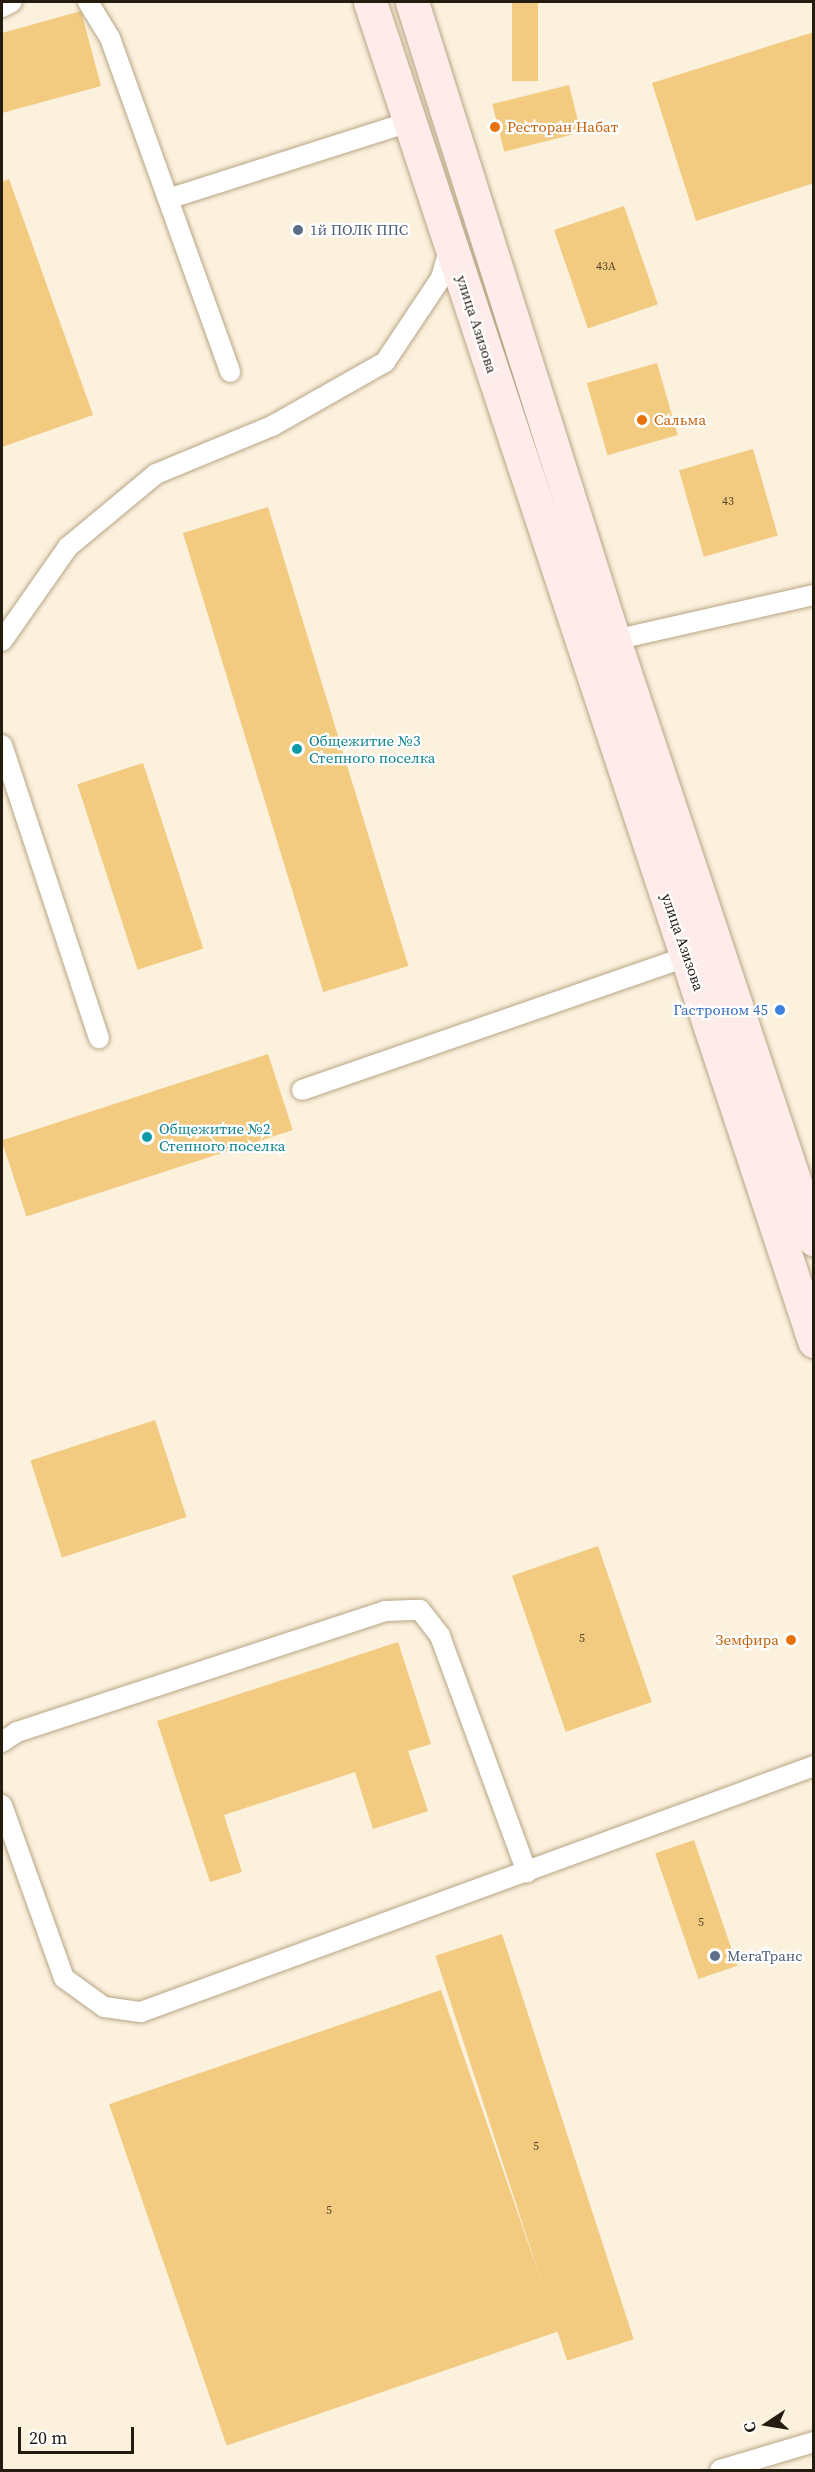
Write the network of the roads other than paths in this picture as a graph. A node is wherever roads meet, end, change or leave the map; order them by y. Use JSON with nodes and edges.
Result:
{"nodes":[{"id":1,"x":12,"y":2,"type":"edge"},
{"id":2,"x":88,"y":2,"type":"edge"},
{"id":3,"x":370,"y":2,"type":"edge"},
{"id":4,"x":412,"y":2,"type":"edge"},
{"id":5,"x":2,"y":7,"type":"edge"},
{"id":6,"x":409,"y":122,"type":"junction"},
{"id":7,"x":168,"y":199,"type":"junction"},
{"id":8,"x":451,"y":244,"type":"junction"},
{"id":9,"x":230,"y":372,"type":"dead end"},
{"id":10,"x":813,"y":595,"type":"edge"},
{"id":11,"x":614,"y":640,"type":"junction"},
{"id":12,"x":2,"y":641,"type":"edge"},
{"id":13,"x":582,"y":648,"type":"junction"},
{"id":14,"x":2,"y":745,"type":"edge"},
{"id":15,"x":689,"y":956,"type":"junction"},
{"id":16,"x":99,"y":1038,"type":"dead end"},
{"id":17,"x":303,"y":1089,"type":"dead end"},
{"id":18,"x":813,"y":1239,"type":"edge"},
{"id":19,"x":813,"y":1341,"type":"edge"},
{"id":20,"x":2,"y":1742,"type":"edge"},
{"id":21,"x":813,"y":1766,"type":"edge"},
{"id":22,"x":2,"y":1805,"type":"edge"},
{"id":23,"x":527,"y":1873,"type":"junction"},
{"id":24,"x":813,"y":2442,"type":"edge"},
{"id":25,"x":720,"y":2470,"type":"edge"}],
"edges":[{"from":1,"to":5,"type":"lane"},
{"from":2,"to":7,"type":"lane"},
{"from":3,"to":6,"type":"main road","name":"улица Азизова"},
{"from":4,"to":11,"type":"main road","name":"улица Азизова"},
{"from":6,"to":7,"type":"lane"},
{"from":6,"to":8,"type":"main road","name":"улица Азизова"},
{"from":7,"to":9,"type":"lane"},
{"from":8,"to":12,"type":"lane"},
{"from":8,"to":13,"type":"main road","name":"улица Азизова"},
{"from":10,"to":11,"type":"lane"},
{"from":11,"to":13,"type":"lane"},
{"from":11,"to":18,"type":"main road","name":"улица Азизова"},
{"from":13,"to":15,"type":"main road","name":"улица Азизова"},
{"from":14,"to":16,"type":"lane"},
{"from":15,"to":17,"type":"lane"},
{"from":15,"to":19,"type":"main road","name":"улица Азизова"},
{"from":20,"to":23,"type":"lane"},
{"from":21,"to":23,"type":"lane"},
{"from":22,"to":23,"type":"lane"},
{"from":24,"to":25,"type":"lane"}]}
